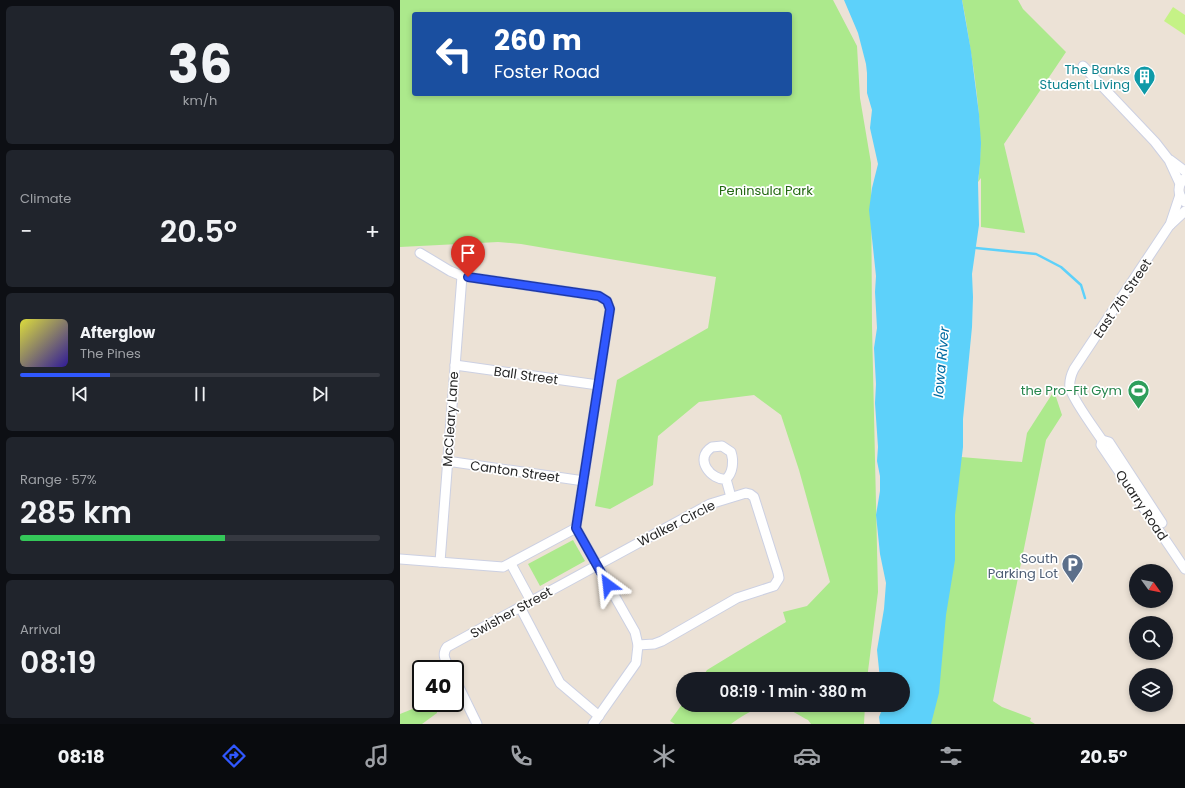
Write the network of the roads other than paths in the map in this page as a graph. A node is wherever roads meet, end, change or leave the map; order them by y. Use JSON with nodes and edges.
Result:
{"nodes":[{"id":1,"x":1082,"y":66,"type":"dead end"},
{"id":2,"x":1169,"y":160,"type":"junction"},
{"id":3,"x":1185,"y":171,"type":"edge"},
{"id":4,"x":1183,"y":181,"type":"edge"},
{"id":5,"x":1182,"y":198,"type":"edge"},
{"id":6,"x":1185,"y":211,"type":"edge"},
{"id":7,"x":1169,"y":226,"type":"junction"},
{"id":8,"x":420,"y":253,"type":"dead end"},
{"id":9,"x":462,"y":276,"type":"junction"},
{"id":10,"x":455,"y":365,"type":"junction"},
{"id":11,"x":1074,"y":369,"type":"joint"},
{"id":12,"x":598,"y":385,"type":"junction"},
{"id":13,"x":1102,"y":440,"type":"junction"},
{"id":14,"x":447,"y":461,"type":"junction"},
{"id":15,"x":726,"y":479,"type":"dead end"},
{"id":16,"x":584,"y":481,"type":"junction"},
{"id":17,"x":731,"y":497,"type":"junction"},
{"id":18,"x":576,"y":528,"type":"junction"},
{"id":19,"x":1185,"y":558,"type":"edge"},
{"id":20,"x":400,"y":560,"type":"edge"},
{"id":21,"x":440,"y":562,"type":"junction"},
{"id":22,"x":511,"y":564,"type":"junction"},
{"id":23,"x":597,"y":566,"type":"junction"},
{"id":24,"x":1185,"y":569,"type":"edge"},
{"id":25,"x":531,"y":601,"type":"junction"},
{"id":26,"x":520,"y":606,"type":"junction"},
{"id":27,"x":638,"y":645,"type":"junction"},
{"id":28,"x":446,"y":660,"type":"edge"},
{"id":29,"x":464,"y":697,"type":"edge"},
{"id":30,"x":599,"y":716,"type":"junction"},
{"id":31,"x":477,"y":724,"type":"edge"},
{"id":32,"x":593,"y":724,"type":"edge"}],
"edges":[{"from":1,"to":2,"type":"street"},
{"from":2,"to":3,"type":"street"},
{"from":2,"to":4,"type":"street"},
{"from":4,"to":5,"type":"street","name":"East 7th Street"},
{"from":5,"to":7,"type":"street","name":"East 7th Street"},
{"from":6,"to":7,"type":"street","name":"East 7th Street"},
{"from":7,"to":11,"type":"street","name":"East 7th Street"},
{"from":8,"to":9,"type":"street"},
{"from":9,"to":10,"type":"street","name":"McCleary Lane"},
{"from":9,"to":12,"type":"street"},
{"from":10,"to":12,"type":"street","name":"Ball Street"},
{"from":10,"to":14,"type":"street","name":"McCleary Lane"},
{"from":11,"to":13,"type":"street","name":"Quarry Road"},
{"from":12,"to":16,"type":"street"},
{"from":13,"to":19,"type":"street","name":"Quarry Road"},
{"from":13,"to":24,"type":"street","name":"Quarry Road"},
{"from":14,"to":16,"type":"street","name":"Canton Street"},
{"from":14,"to":21,"type":"street","name":"McCleary Lane"},
{"from":15,"to":17,"type":"street"},
{"from":16,"to":18,"type":"street"},
{"from":17,"to":23,"type":"street","name":"Walker Circle"},
{"from":17,"to":27,"type":"street","name":"Walker Circle"},
{"from":18,"to":22,"type":"street"},
{"from":18,"to":23,"type":"street"},
{"from":20,"to":21,"type":"street"},
{"from":21,"to":22,"type":"street"},
{"from":22,"to":25,"type":"street"},
{"from":23,"to":25,"type":"street","name":"Swisher Street"},
{"from":23,"to":27,"type":"street"},
{"from":25,"to":26,"type":"street","name":"Swisher Street"},
{"from":26,"to":28,"type":"street","name":"Swisher Street"},
{"from":26,"to":30,"type":"street"},
{"from":27,"to":30,"type":"street"},
{"from":29,"to":31,"type":"street"},
{"from":30,"to":32,"type":"street"}]}
